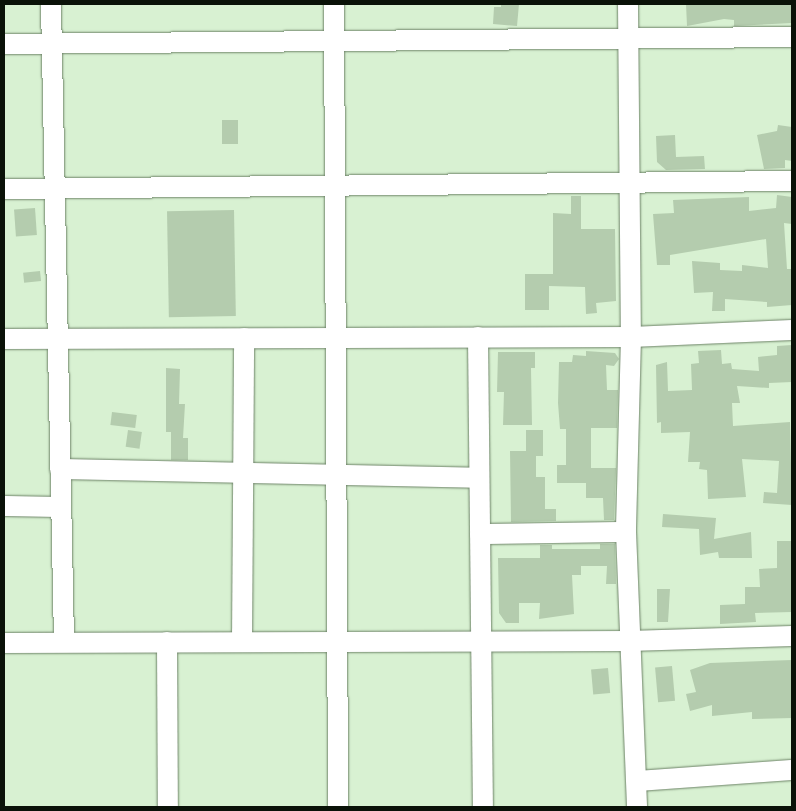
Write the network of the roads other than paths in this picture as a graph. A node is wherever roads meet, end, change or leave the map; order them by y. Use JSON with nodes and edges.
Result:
{"nodes":[{"id":1,"x":51,"y":4,"type":"edge"},
{"id":2,"x":334,"y":4,"type":"edge"},
{"id":3,"x":628,"y":4,"type":"edge"},
{"id":4,"x":792,"y":37,"type":"edge"},
{"id":5,"x":629,"y":38,"type":"junction"},
{"id":6,"x":335,"y":41,"type":"junction"},
{"id":7,"x":52,"y":43,"type":"junction"},
{"id":8,"x":4,"y":44,"type":"edge"},
{"id":9,"x":792,"y":181,"type":"edge"},
{"id":10,"x":630,"y":182,"type":"junction"},
{"id":11,"x":335,"y":186,"type":"junction"},
{"id":12,"x":55,"y":188,"type":"junction"},
{"id":13,"x":4,"y":189,"type":"edge"},
{"id":14,"x":792,"y":330,"type":"edge"},
{"id":15,"x":631,"y":337,"type":"junction"},
{"id":16,"x":244,"y":338,"type":"junction"},
{"id":17,"x":336,"y":338,"type":"junction"},
{"id":18,"x":478,"y":338,"type":"junction"},
{"id":19,"x":4,"y":339,"type":"edge"},
{"id":20,"x":58,"y":339,"type":"junction"},
{"id":21,"x":60,"y":469,"type":"junction"},
{"id":22,"x":243,"y":473,"type":"junction"},
{"id":23,"x":336,"y":475,"type":"junction"},
{"id":24,"x":480,"y":478,"type":"junction"},
{"id":25,"x":4,"y":506,"type":"edge"},
{"id":26,"x":61,"y":507,"type":"junction"},
{"id":27,"x":626,"y":532,"type":"junction"},
{"id":28,"x":480,"y":534,"type":"junction"},
{"id":29,"x":792,"y":636,"type":"edge"},
{"id":30,"x":629,"y":641,"type":"junction"},
{"id":31,"x":64,"y":642,"type":"junction"},
{"id":32,"x":167,"y":642,"type":"junction"},
{"id":33,"x":242,"y":642,"type":"junction"},
{"id":34,"x":337,"y":642,"type":"junction"},
{"id":35,"x":481,"y":642,"type":"junction"},
{"id":36,"x":4,"y":643,"type":"edge"},
{"id":37,"x":792,"y":770,"type":"edge"},
{"id":38,"x":637,"y":781,"type":"junction"},
{"id":39,"x":168,"y":807,"type":"edge"},
{"id":40,"x":338,"y":807,"type":"edge"},
{"id":41,"x":483,"y":807,"type":"edge"},
{"id":42,"x":637,"y":807,"type":"edge"}],
"edges":[{"from":1,"to":7,"type":"street"},
{"from":2,"to":6,"type":"street"},
{"from":3,"to":5,"type":"street"},
{"from":4,"to":5,"type":"street"},
{"from":5,"to":6,"type":"street"},
{"from":5,"to":10,"type":"street"},
{"from":6,"to":7,"type":"street"},
{"from":6,"to":11,"type":"street"},
{"from":7,"to":8,"type":"street"},
{"from":7,"to":12,"type":"street"},
{"from":9,"to":10,"type":"street"},
{"from":10,"to":11,"type":"street"},
{"from":10,"to":15,"type":"street"},
{"from":11,"to":12,"type":"street"},
{"from":11,"to":17,"type":"street"},
{"from":12,"to":13,"type":"street"},
{"from":12,"to":20,"type":"street"},
{"from":14,"to":15,"type":"street"},
{"from":15,"to":18,"type":"street"},
{"from":15,"to":27,"type":"street"},
{"from":16,"to":17,"type":"street"},
{"from":16,"to":20,"type":"street"},
{"from":16,"to":22,"type":"street"},
{"from":17,"to":18,"type":"street"},
{"from":17,"to":23,"type":"street"},
{"from":18,"to":24,"type":"street"},
{"from":19,"to":20,"type":"street"},
{"from":20,"to":21,"type":"street"},
{"from":21,"to":22,"type":"street"},
{"from":21,"to":26,"type":"street"},
{"from":22,"to":23,"type":"street"},
{"from":22,"to":33,"type":"street"},
{"from":23,"to":24,"type":"street"},
{"from":23,"to":34,"type":"street"},
{"from":24,"to":28,"type":"street"},
{"from":25,"to":26,"type":"street"},
{"from":26,"to":31,"type":"street"},
{"from":27,"to":28,"type":"street"},
{"from":27,"to":30,"type":"street"},
{"from":28,"to":35,"type":"street"},
{"from":29,"to":30,"type":"street"},
{"from":30,"to":35,"type":"street"},
{"from":30,"to":38,"type":"street"},
{"from":31,"to":32,"type":"street"},
{"from":31,"to":36,"type":"street"},
{"from":32,"to":33,"type":"street"},
{"from":32,"to":39,"type":"street"},
{"from":33,"to":34,"type":"street"},
{"from":34,"to":35,"type":"street"},
{"from":34,"to":40,"type":"street"},
{"from":35,"to":41,"type":"street"},
{"from":37,"to":38,"type":"street"},
{"from":38,"to":42,"type":"street"}]}
